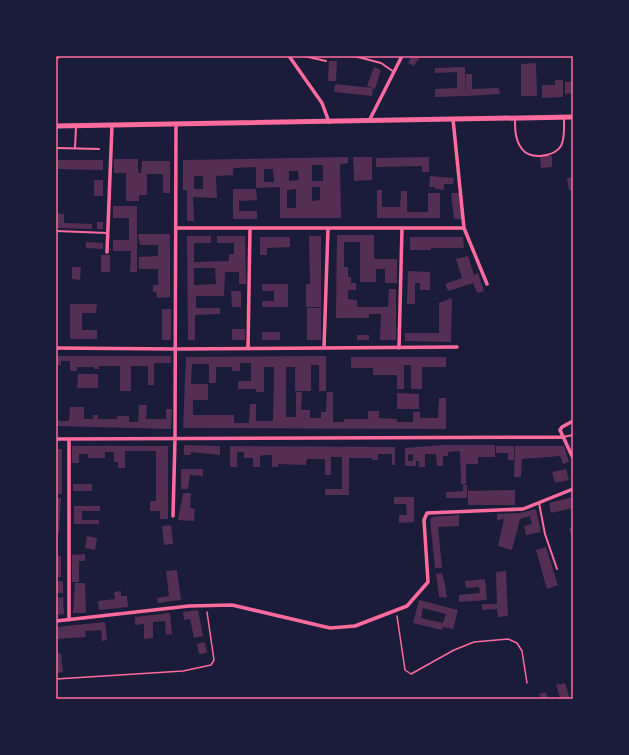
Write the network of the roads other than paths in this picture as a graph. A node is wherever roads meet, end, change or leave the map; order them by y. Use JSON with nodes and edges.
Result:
{"nodes":[{"id":1,"x":289,"y":56,"type":"edge"},
{"id":2,"x":304,"y":56,"type":"edge"},
{"id":3,"x":354,"y":56,"type":"edge"},
{"id":4,"x":402,"y":56,"type":"edge"},
{"id":5,"x":326,"y":61,"type":"dead end"},
{"id":6,"x":394,"y":72,"type":"junction"},
{"id":7,"x":573,"y":117,"type":"edge"},
{"id":8,"x":515,"y":118,"type":"junction"},
{"id":9,"x":564,"y":118,"type":"junction"},
{"id":10,"x":453,"y":120,"type":"junction"},
{"id":11,"x":369,"y":121,"type":"junction"},
{"id":12,"x":329,"y":122,"type":"junction"},
{"id":13,"x":176,"y":124,"type":"junction"},
{"id":14,"x":112,"y":125,"type":"junction"},
{"id":15,"x":56,"y":126,"type":"edge"},
{"id":16,"x":76,"y":126,"type":"junction"},
{"id":17,"x":57,"y":148,"type":"edge"},
{"id":18,"x":76,"y":148,"type":"junction"},
{"id":19,"x":99,"y":148,"type":"dead end"},
{"id":20,"x":176,"y":228,"type":"junction"},
{"id":21,"x":250,"y":228,"type":"junction"},
{"id":22,"x":328,"y":228,"type":"junction"},
{"id":23,"x":402,"y":228,"type":"junction"},
{"id":24,"x":464,"y":228,"type":"junction"},
{"id":25,"x":56,"y":230,"type":"edge"},
{"id":26,"x":107,"y":232,"type":"junction"},
{"id":27,"x":107,"y":252,"type":"dead end"},
{"id":28,"x":488,"y":284,"type":"dead end"},
{"id":29,"x":457,"y":347,"type":"dead end"},
{"id":30,"x":56,"y":348,"type":"edge"},
{"id":31,"x":324,"y":348,"type":"junction"},
{"id":32,"x":399,"y":348,"type":"junction"},
{"id":33,"x":176,"y":349,"type":"junction"},
{"id":34,"x":248,"y":349,"type":"junction"},
{"id":35,"x":573,"y":421,"type":"edge"},
{"id":36,"x":573,"y":435,"type":"edge"},
{"id":37,"x":563,"y":437,"type":"junction"},
{"id":38,"x":56,"y":439,"type":"edge"},
{"id":39,"x":69,"y":439,"type":"junction"},
{"id":40,"x":175,"y":439,"type":"junction"},
{"id":41,"x":573,"y":458,"type":"edge"},
{"id":42,"x":573,"y":489,"type":"edge"},
{"id":43,"x":539,"y":503,"type":"junction"},
{"id":44,"x":173,"y":516,"type":"dead end"},
{"id":45,"x":557,"y":569,"type":"dead end"},
{"id":46,"x":69,"y":620,"type":"junction"},
{"id":47,"x":56,"y":621,"type":"edge"}],
"edges":[{"from":1,"to":12,"type":"street"},
{"from":2,"to":5,"type":"lane"},
{"from":3,"to":6,"type":"lane"},
{"from":4,"to":6,"type":"street"},
{"from":6,"to":11,"type":"street"},
{"from":7,"to":9,"type":"main road"},
{"from":8,"to":9,"type":"main road"},
{"from":8,"to":9,"type":"lane"},
{"from":8,"to":10,"type":"main road"},
{"from":10,"to":11,"type":"main road"},
{"from":10,"to":24,"type":"street"},
{"from":11,"to":12,"type":"main road"},
{"from":12,"to":13,"type":"main road"},
{"from":13,"to":14,"type":"main road"},
{"from":13,"to":20,"type":"street"},
{"from":14,"to":16,"type":"main road"},
{"from":14,"to":26,"type":"street"},
{"from":15,"to":16,"type":"main road"},
{"from":16,"to":18,"type":"lane"},
{"from":17,"to":18,"type":"lane"},
{"from":18,"to":19,"type":"lane"},
{"from":20,"to":21,"type":"street"},
{"from":20,"to":33,"type":"street"},
{"from":21,"to":22,"type":"street"},
{"from":21,"to":34,"type":"street"},
{"from":22,"to":23,"type":"street"},
{"from":22,"to":31,"type":"street"},
{"from":23,"to":24,"type":"street"},
{"from":23,"to":32,"type":"street"},
{"from":24,"to":28,"type":"street"},
{"from":25,"to":26,"type":"lane"},
{"from":26,"to":27,"type":"street"},
{"from":29,"to":32,"type":"street"},
{"from":30,"to":33,"type":"street"},
{"from":31,"to":32,"type":"street"},
{"from":31,"to":34,"type":"street"},
{"from":33,"to":34,"type":"street"},
{"from":33,"to":40,"type":"street"},
{"from":35,"to":37,"type":"street"},
{"from":36,"to":37,"type":"lane"},
{"from":37,"to":40,"type":"street"},
{"from":37,"to":41,"type":"street"},
{"from":38,"to":39,"type":"street"},
{"from":39,"to":40,"type":"street"},
{"from":39,"to":46,"type":"street"},
{"from":40,"to":44,"type":"street"},
{"from":42,"to":43,"type":"street"},
{"from":43,"to":45,"type":"lane"},
{"from":43,"to":46,"type":"street"},
{"from":46,"to":47,"type":"street"}]}
